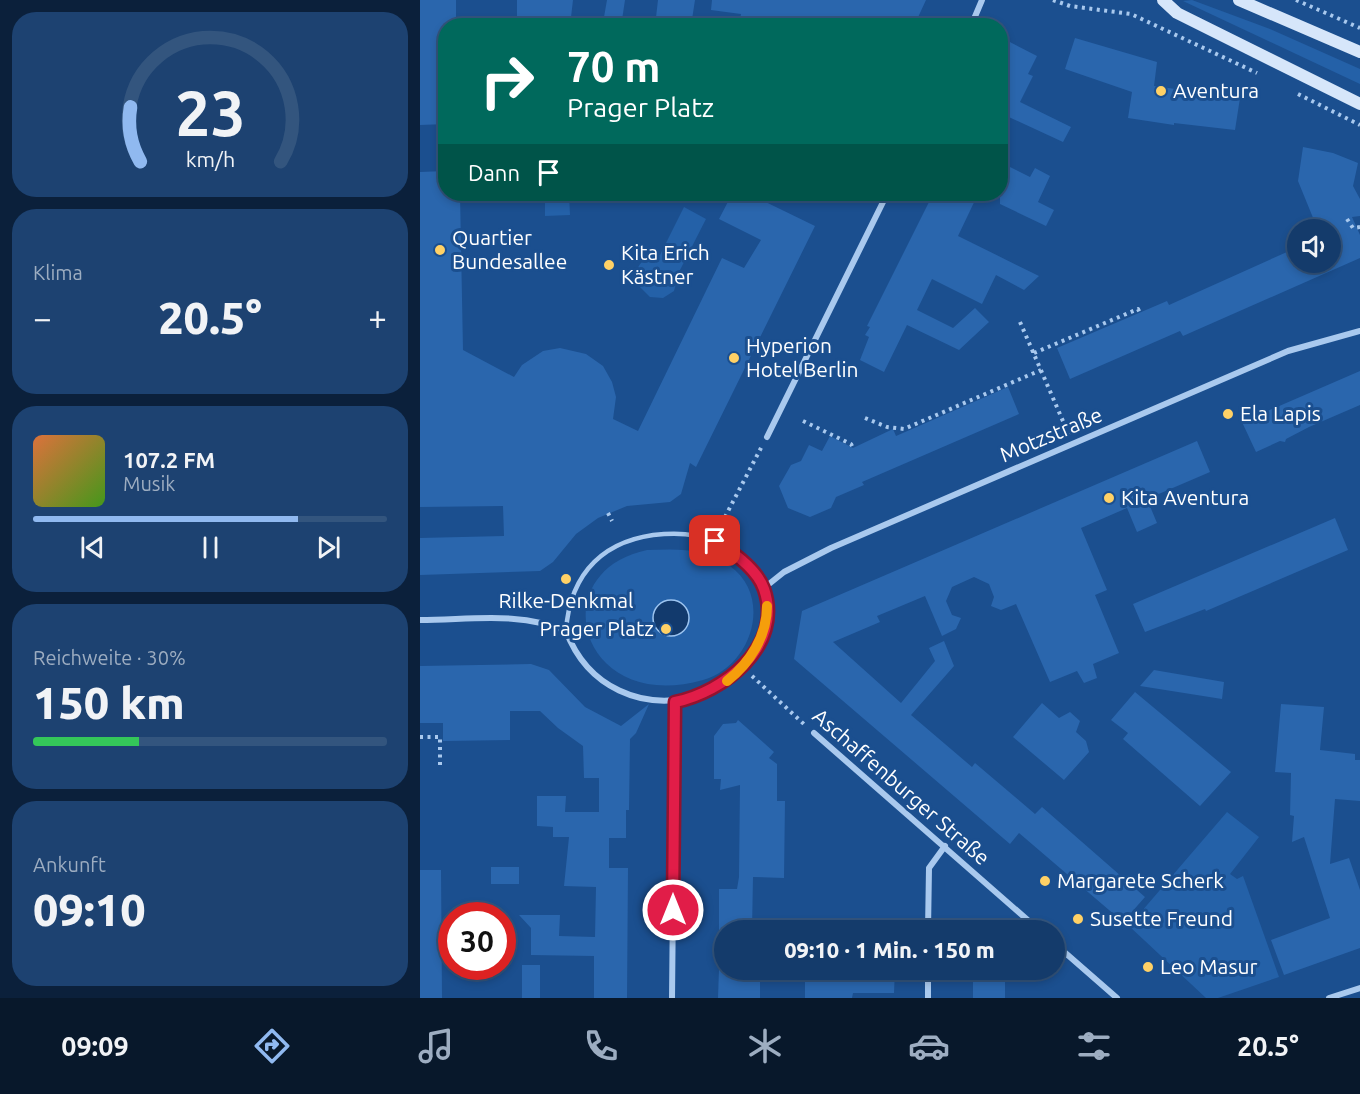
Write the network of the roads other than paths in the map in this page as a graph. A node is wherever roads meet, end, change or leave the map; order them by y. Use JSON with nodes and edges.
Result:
{"nodes":[{"id":1,"x":982,"y":0,"type":"edge"},
{"id":2,"x":1164,"y":0,"type":"edge"},
{"id":3,"x":1239,"y":0,"type":"edge"},
{"id":4,"x":974,"y":18,"type":"edge"},
{"id":5,"x":1360,"y":52,"type":"edge"},
{"id":6,"x":1360,"y":104,"type":"edge"},
{"id":7,"x":884,"y":201,"type":"edge"},
{"id":8,"x":1360,"y":331,"type":"edge"},
{"id":9,"x":766,"y":437,"type":"road end"},
{"id":10,"x":764,"y":588,"type":"junction"},
{"id":11,"x":420,"y":620,"type":"edge"},
{"id":12,"x":566,"y":631,"type":"junction"},
{"id":13,"x":675,"y":702,"type":"junction"},
{"id":14,"x":814,"y":734,"type":"road end"},
{"id":15,"x":945,"y":846,"type":"junction"},
{"id":16,"x":928,"y":920,"type":"edge"},
{"id":17,"x":1029,"y":920,"type":"edge"},
{"id":18,"x":1065,"y":953,"type":"edge"},
{"id":19,"x":928,"y":980,"type":"edge"},
{"id":20,"x":1360,"y":987,"type":"edge"},
{"id":21,"x":672,"y":998,"type":"edge"},
{"id":22,"x":928,"y":998,"type":"edge"},
{"id":23,"x":1117,"y":998,"type":"edge"},
{"id":24,"x":1329,"y":998,"type":"edge"}],
"edges":[{"from":1,"to":4,"type":"street"},
{"from":2,"to":6,"type":"main road"},
{"from":3,"to":5,"type":"main road"},
{"from":7,"to":9,"type":"street"},
{"from":8,"to":10,"type":"street","name":"Motzstraße"},
{"from":10,"to":12,"type":"lane"},
{"from":10,"to":13,"type":"street"},
{"from":11,"to":12,"type":"street"},
{"from":12,"to":13,"type":"street"},
{"from":13,"to":21,"type":"street"},
{"from":14,"to":15,"type":"street","name":"Aschaffenburger Straße"},
{"from":15,"to":16,"type":"street"},
{"from":15,"to":17,"type":"street","name":"Aschaffenburger Straße"},
{"from":18,"to":23,"type":"street"},
{"from":19,"to":22,"type":"street"},
{"from":20,"to":24,"type":"street"}]}
